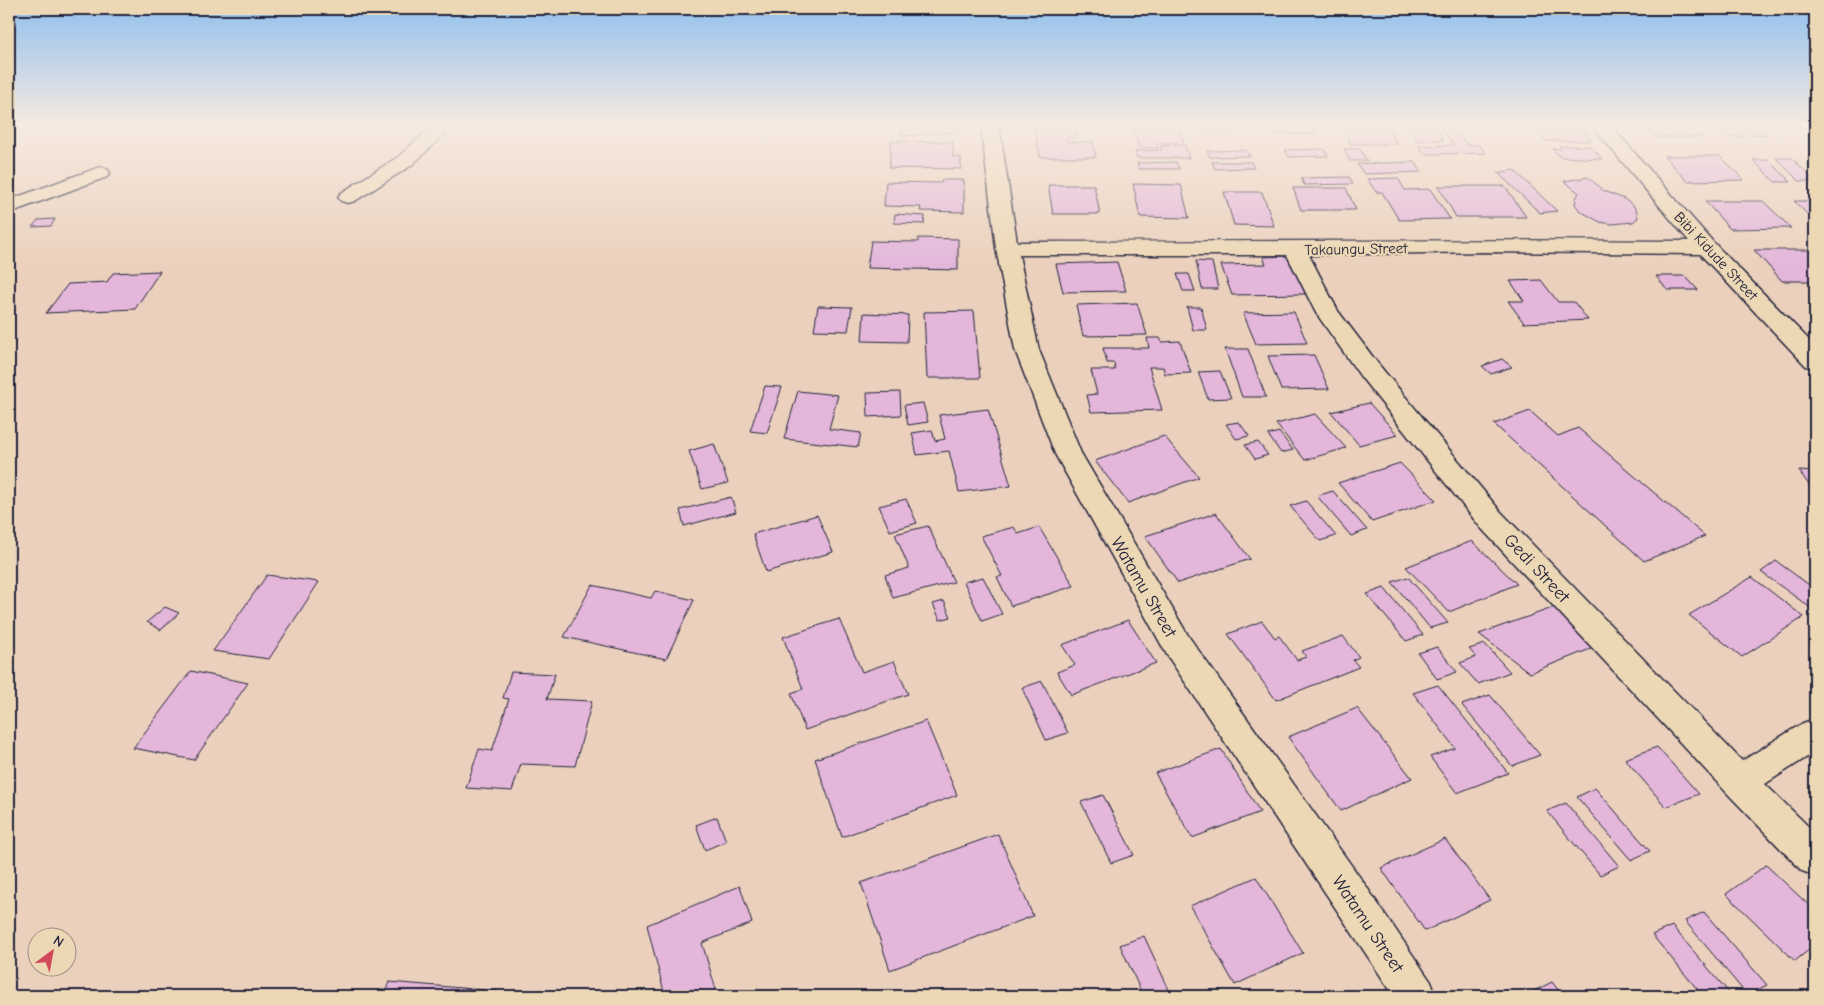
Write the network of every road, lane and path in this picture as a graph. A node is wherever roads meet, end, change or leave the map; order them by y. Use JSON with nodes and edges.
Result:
{"nodes":[{"id":1,"x":100,"y":173,"type":"dead end"},
{"id":2,"x":386,"y":173,"type":"edge"},
{"id":3,"x":994,"y":173,"type":"edge"},
{"id":4,"x":1641,"y":173,"type":"edge"},
{"id":5,"x":9,"y":186,"type":"edge"},
{"id":6,"x":47,"y":192,"type":"junction"},
{"id":7,"x":348,"y":197,"type":"dead end"},
{"id":8,"x":9,"y":208,"type":"edge"},
{"id":9,"x":1007,"y":248,"type":"junction"},
{"id":10,"x":1706,"y":248,"type":"junction"},
{"id":11,"x":1295,"y":250,"type":"junction"},
{"id":12,"x":1815,"y":360,"type":"edge"},
{"id":13,"x":1815,"y":734,"type":"edge"},
{"id":14,"x":1739,"y":782,"type":"junction"},
{"id":15,"x":1815,"y":858,"type":"edge"},
{"id":16,"x":1417,"y":996,"type":"edge"}],
"edges":[{"from":1,"to":6,"type":"street"},
{"from":2,"to":7,"type":"street"},
{"from":3,"to":9,"type":"street","name":"Watamu Street"},
{"from":4,"to":10,"type":"street","name":"Bibi Kidude Street"},
{"from":5,"to":6,"type":"street"},
{"from":6,"to":8,"type":"street"},
{"from":9,"to":11,"type":"street","name":"Takaungu Street"},
{"from":9,"to":16,"type":"street","name":"Watamu Street"},
{"from":10,"to":11,"type":"street","name":"Takaungu Street"},
{"from":10,"to":12,"type":"street","name":"Bibi Kidude Street"},
{"from":11,"to":14,"type":"street","name":"Gedi Street"},
{"from":13,"to":14,"type":"street"},
{"from":14,"to":15,"type":"street","name":"Gedi Street"}]}
